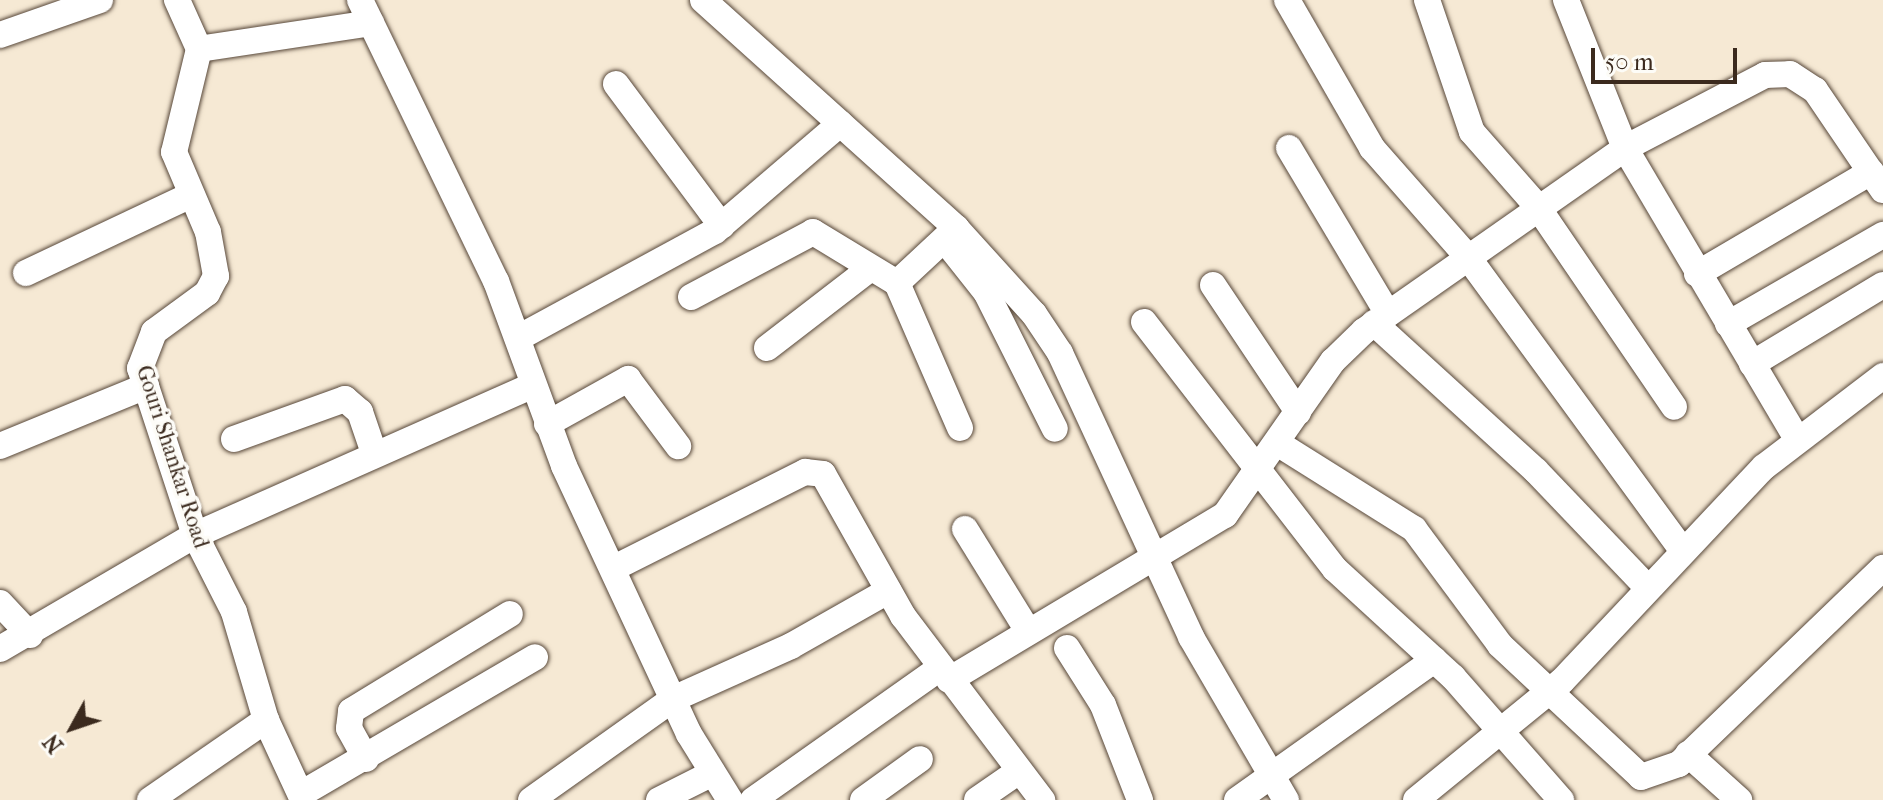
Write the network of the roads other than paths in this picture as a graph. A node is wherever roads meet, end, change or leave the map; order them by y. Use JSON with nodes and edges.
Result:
{"nodes":[{"id":1,"x":100,"y":0,"type":"edge"},
{"id":2,"x":177,"y":0,"type":"edge"},
{"id":3,"x":703,"y":0,"type":"edge"},
{"id":4,"x":1287,"y":0,"type":"edge"},
{"id":5,"x":1427,"y":0,"type":"edge"},
{"id":6,"x":1566,"y":0,"type":"edge"},
{"id":7,"x":365,"y":12,"type":"edge"},
{"id":8,"x":0,"y":35,"type":"edge"},
{"id":9,"x":199,"y":49,"type":"junction"},
{"id":10,"x":616,"y":84,"type":"dead end"},
{"id":11,"x":840,"y":124,"type":"junction"},
{"id":12,"x":1289,"y":148,"type":"dead end"},
{"id":13,"x":1625,"y":148,"type":"junction"},
{"id":14,"x":1876,"y":170,"type":"edge"},
{"id":15,"x":191,"y":195,"type":"junction"},
{"id":16,"x":1537,"y":206,"type":"junction"},
{"id":17,"x":722,"y":226,"type":"junction"},
{"id":18,"x":950,"y":234,"type":"junction"},
{"id":19,"x":1883,"y":235,"type":"edge"},
{"id":20,"x":1467,"y":256,"type":"junction"},
{"id":21,"x":871,"y":268,"type":"junction"},
{"id":22,"x":26,"y":273,"type":"dead end"},
{"id":23,"x":1697,"y":274,"type":"junction"},
{"id":24,"x":897,"y":283,"type":"junction"},
{"id":25,"x":1213,"y":285,"type":"dead end"},
{"id":26,"x":1883,"y":285,"type":"edge"},
{"id":27,"x":691,"y":297,"type":"dead end"},
{"id":28,"x":1381,"y":318,"type":"junction"},
{"id":29,"x":1144,"y":322,"type":"dead end"},
{"id":30,"x":1728,"y":324,"type":"junction"},
{"id":31,"x":518,"y":338,"type":"junction"},
{"id":32,"x":767,"y":348,"type":"dead end"},
{"id":33,"x":1752,"y":364,"type":"junction"},
{"id":34,"x":1883,"y":376,"type":"edge"},
{"id":35,"x":146,"y":386,"type":"junction"},
{"id":36,"x":531,"y":386,"type":"junction"},
{"id":37,"x":1674,"y":407,"type":"dead end"},
{"id":38,"x":1298,"y":412,"type":"junction"},
{"id":39,"x":547,"y":424,"type":"junction"},
{"id":40,"x":960,"y":428,"type":"dead end"},
{"id":41,"x":1055,"y":429,"type":"dead end"},
{"id":42,"x":234,"y":439,"type":"dead end"},
{"id":43,"x":1798,"y":440,"type":"junction"},
{"id":44,"x":1277,"y":443,"type":"junction"},
{"id":45,"x":0,"y":446,"type":"edge"},
{"id":46,"x":678,"y":446,"type":"dead end"},
{"id":47,"x":374,"y":453,"type":"junction"},
{"id":48,"x":1258,"y":473,"type":"junction"},
{"id":49,"x":965,"y":529,"type":"dead end"},
{"id":50,"x":195,"y":535,"type":"junction"},
{"id":51,"x":1682,"y":550,"type":"junction"},
{"id":52,"x":1154,"y":560,"type":"junction"},
{"id":53,"x":616,"y":567,"type":"junction"},
{"id":54,"x":1883,"y":568,"type":"edge"},
{"id":55,"x":1647,"y":587,"type":"junction"},
{"id":56,"x":888,"y":591,"type":"junction"},
{"id":57,"x":0,"y":603,"type":"edge"},
{"id":58,"x":510,"y":614,"type":"dead end"},
{"id":59,"x":1028,"y":631,"type":"junction"},
{"id":60,"x":30,"y":635,"type":"junction"},
{"id":61,"x":1067,"y":648,"type":"dead end"},
{"id":62,"x":0,"y":649,"type":"edge"},
{"id":63,"x":535,"y":657,"type":"dead end"},
{"id":64,"x":1434,"y":660,"type":"junction"},
{"id":65,"x":945,"y":674,"type":"junction"},
{"id":66,"x":1550,"y":691,"type":"junction"},
{"id":67,"x":673,"y":699,"type":"junction"},
{"id":68,"x":266,"y":720,"type":"junction"},
{"id":69,"x":1502,"y":731,"type":"junction"},
{"id":70,"x":1688,"y":754,"type":"junction"},
{"id":71,"x":366,"y":759,"type":"junction"},
{"id":72,"x":920,"y":759,"type":"dead end"},
{"id":73,"x":1019,"y":771,"type":"junction"},
{"id":74,"x":713,"y":773,"type":"junction"},
{"id":75,"x":1272,"y":778,"type":"junction"},
{"id":76,"x":302,"y":797,"type":"edge"},
{"id":77,"x":150,"y":800,"type":"edge"},
{"id":78,"x":531,"y":800,"type":"edge"},
{"id":79,"x":659,"y":800,"type":"edge"},
{"id":80,"x":730,"y":800,"type":"edge"},
{"id":81,"x":753,"y":800,"type":"edge"},
{"id":82,"x":863,"y":800,"type":"edge"},
{"id":83,"x":977,"y":800,"type":"edge"},
{"id":84,"x":1042,"y":800,"type":"edge"},
{"id":85,"x":1140,"y":800,"type":"edge"},
{"id":86,"x":1237,"y":800,"type":"edge"},
{"id":87,"x":1286,"y":800,"type":"edge"},
{"id":88,"x":1416,"y":800,"type":"edge"},
{"id":89,"x":1561,"y":800,"type":"edge"},
{"id":90,"x":1739,"y":800,"type":"edge"}],
"edges":[{"from":1,"to":8,"type":"street"},
{"from":2,"to":9,"type":"street"},
{"from":3,"to":11,"type":"street"},
{"from":4,"to":20,"type":"street"},
{"from":5,"to":16,"type":"street"},
{"from":6,"to":13,"type":"street"},
{"from":7,"to":9,"type":"street"},
{"from":7,"to":31,"type":"street"},
{"from":9,"to":15,"type":"street","name":"Gouri Shankar Road"},
{"from":10,"to":17,"type":"street"},
{"from":11,"to":17,"type":"street"},
{"from":11,"to":18,"type":"street"},
{"from":12,"to":28,"type":"street"},
{"from":13,"to":14,"type":"street"},
{"from":13,"to":16,"type":"street"},
{"from":13,"to":23,"type":"street"},
{"from":14,"to":23,"type":"street"},
{"from":15,"to":22,"type":"street"},
{"from":15,"to":35,"type":"street","name":"Gouri Shankar Road"},
{"from":16,"to":20,"type":"street"},
{"from":16,"to":37,"type":"street"},
{"from":17,"to":31,"type":"street"},
{"from":18,"to":24,"type":"street"},
{"from":18,"to":41,"type":"street"},
{"from":18,"to":52,"type":"street"},
{"from":19,"to":30,"type":"street"},
{"from":20,"to":28,"type":"street"},
{"from":20,"to":51,"type":"street"},
{"from":21,"to":24,"type":"street"},
{"from":21,"to":27,"type":"street"},
{"from":21,"to":32,"type":"street"},
{"from":23,"to":30,"type":"street"},
{"from":24,"to":40,"type":"street"},
{"from":25,"to":38,"type":"street"},
{"from":26,"to":33,"type":"street"},
{"from":28,"to":38,"type":"street"},
{"from":28,"to":55,"type":"street"},
{"from":29,"to":48,"type":"street"},
{"from":30,"to":33,"type":"street"},
{"from":31,"to":36,"type":"street"},
{"from":33,"to":43,"type":"street"},
{"from":34,"to":43,"type":"street"},
{"from":35,"to":45,"type":"street"},
{"from":35,"to":50,"type":"street","name":"Gouri Shankar Road"},
{"from":36,"to":39,"type":"street"},
{"from":36,"to":47,"type":"street"},
{"from":38,"to":44,"type":"street"},
{"from":39,"to":46,"type":"street"},
{"from":39,"to":53,"type":"street"},
{"from":42,"to":47,"type":"street"},
{"from":43,"to":51,"type":"street"},
{"from":44,"to":48,"type":"street"},
{"from":44,"to":66,"type":"street"},
{"from":47,"to":50,"type":"street"},
{"from":48,"to":52,"type":"street"},
{"from":48,"to":64,"type":"street"},
{"from":49,"to":59,"type":"street"},
{"from":50,"to":60,"type":"street"},
{"from":50,"to":68,"type":"street","name":"Gouri Shankar Road"},
{"from":51,"to":55,"type":"street"},
{"from":52,"to":59,"type":"street"},
{"from":52,"to":75,"type":"street"},
{"from":53,"to":56,"type":"street"},
{"from":53,"to":67,"type":"street"},
{"from":54,"to":70,"type":"street"},
{"from":55,"to":66,"type":"street"},
{"from":56,"to":65,"type":"street"},
{"from":56,"to":67,"type":"street"},
{"from":57,"to":60,"type":"street"},
{"from":58,"to":71,"type":"street"},
{"from":59,"to":65,"type":"street"},
{"from":60,"to":62,"type":"street"},
{"from":61,"to":85,"type":"street"},
{"from":63,"to":71,"type":"street"},
{"from":64,"to":69,"type":"street"},
{"from":64,"to":75,"type":"street"},
{"from":65,"to":73,"type":"street"},
{"from":65,"to":81,"type":"street"},
{"from":66,"to":69,"type":"street"},
{"from":66,"to":70,"type":"street"},
{"from":67,"to":74,"type":"street"},
{"from":67,"to":78,"type":"street"},
{"from":68,"to":76,"type":"street","name":"Gouri Shankar Road"},
{"from":68,"to":77,"type":"street"},
{"from":69,"to":88,"type":"street"},
{"from":69,"to":89,"type":"street"},
{"from":70,"to":90,"type":"street"},
{"from":71,"to":76,"type":"street"},
{"from":72,"to":82,"type":"street"},
{"from":73,"to":83,"type":"street"},
{"from":73,"to":84,"type":"street"},
{"from":74,"to":79,"type":"street"},
{"from":74,"to":80,"type":"street"},
{"from":75,"to":86,"type":"street"},
{"from":75,"to":87,"type":"street"}]}
